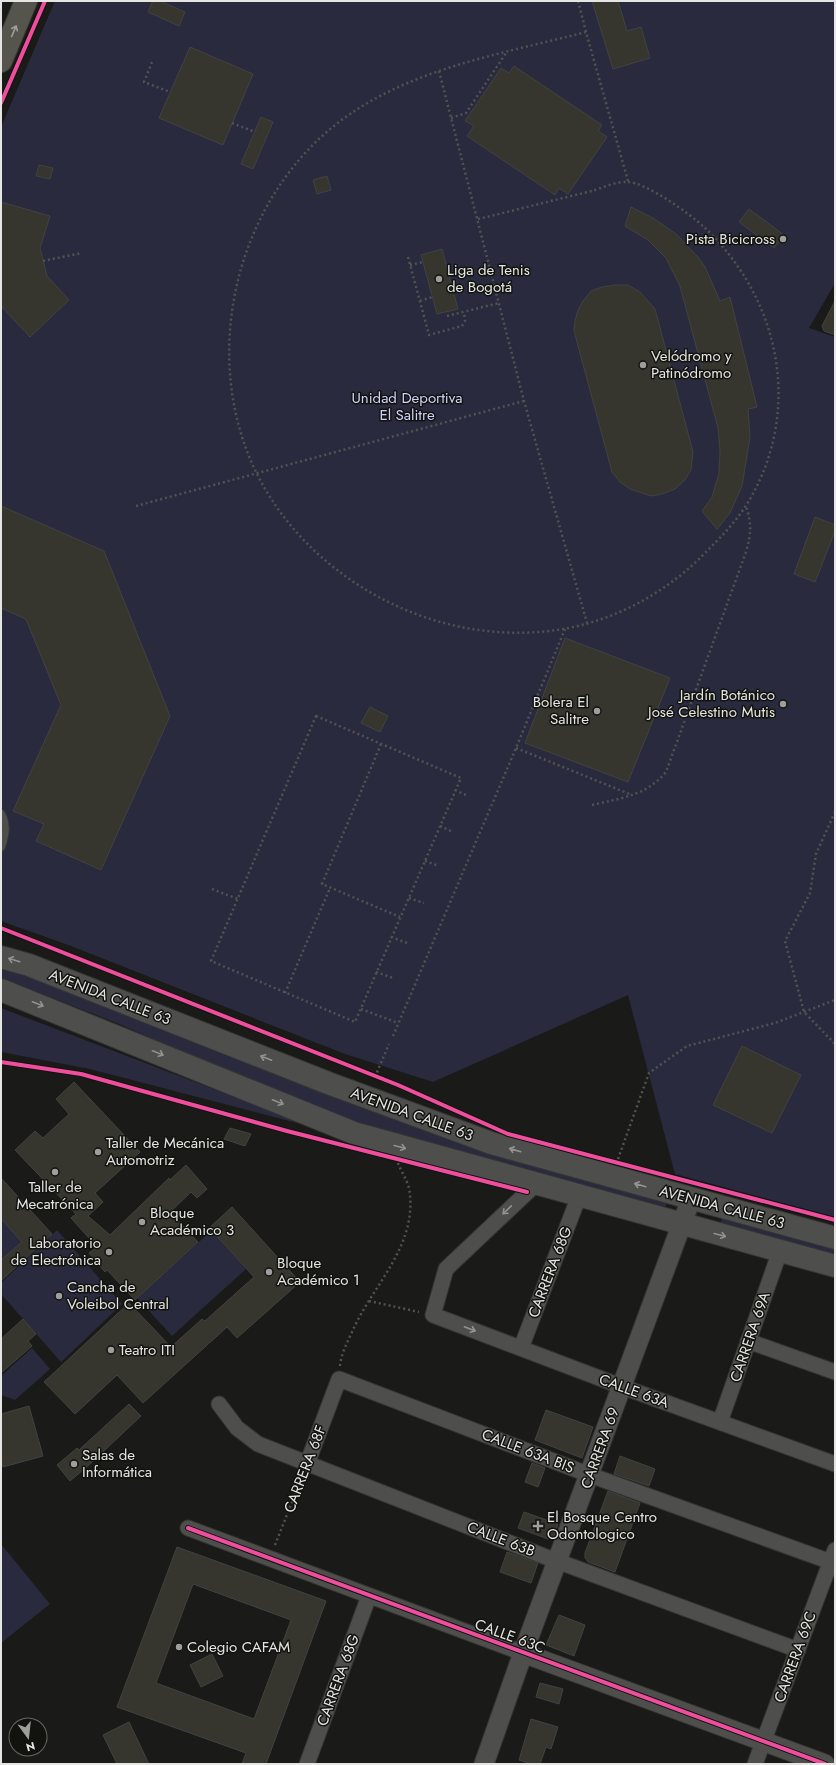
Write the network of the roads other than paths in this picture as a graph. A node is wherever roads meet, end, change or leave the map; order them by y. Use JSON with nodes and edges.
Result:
{"nodes":[{"id":1,"x":26,"y":1,"type":"edge"},
{"id":2,"x":1,"y":61,"type":"edge"},
{"id":3,"x":1,"y":814,"type":"edge"},
{"id":4,"x":1,"y":847,"type":"edge"},
{"id":5,"x":1,"y":957,"type":"edge"},
{"id":6,"x":1,"y":990,"type":"edge"},
{"id":7,"x":536,"y":1184,"type":"junction"},
{"id":8,"x":580,"y":1196,"type":"junction"},
{"id":9,"x":691,"y":1199,"type":"junction"},
{"id":10,"x":682,"y":1225,"type":"junction"},
{"id":11,"x":835,"y":1238,"type":"edge"},
{"id":12,"x":780,"y":1251,"type":"junction"},
{"id":13,"x":835,"y":1266,"type":"edge"},
{"id":14,"x":748,"y":1341,"type":"junction"},
{"id":15,"x":521,"y":1348,"type":"junction"},
{"id":16,"x":835,"y":1372,"type":"edge"},
{"id":17,"x":339,"y":1379,"type":"joint"},
{"id":18,"x":623,"y":1387,"type":"junction"},
{"id":19,"x":219,"y":1404,"type":"dead end"},
{"id":20,"x":720,"y":1422,"type":"junction"},
{"id":21,"x":307,"y":1464,"type":"junction"},
{"id":22,"x":835,"y":1464,"type":"edge"},
{"id":23,"x":590,"y":1475,"type":"junction"},
{"id":24,"x":188,"y":1528,"type":"dead end"},
{"id":25,"x":833,"y":1556,"type":"edge"},
{"id":26,"x":558,"y":1562,"type":"junction"},
{"id":27,"x":369,"y":1596,"type":"junction"},
{"id":28,"x":798,"y":1650,"type":"junction"},
{"id":29,"x":523,"y":1653,"type":"junction"},
{"id":30,"x":764,"y":1741,"type":"junction"},
{"id":31,"x":307,"y":1764,"type":"edge"},
{"id":32,"x":484,"y":1764,"type":"edge"},
{"id":33,"x":755,"y":1764,"type":"edge"},
{"id":34,"x":825,"y":1764,"type":"edge"}],
"edges":[{"from":2,"to":1,"type":"main road","one_way":true},
{"from":3,"to":4,"type":"lane"},
{"from":9,"to":5,"type":"main road","name":"AVENIDA CALLE 63","one_way":true},
{"from":6,"to":7,"type":"main road","name":"AVENIDA CALLE 63","one_way":true},
{"from":7,"to":8,"type":"main road","name":"AVENIDA CALLE 63"},
{"from":7,"to":15,"type":"street","name":"CALLE 63A","one_way":true},
{"from":8,"to":10,"type":"main road","name":"AVENIDA CALLE 63"},
{"from":8,"to":15,"type":"street","name":"CARRERA 68G"},
{"from":9,"to":10,"type":"street","name":"CARRERA 69"},
{"from":9,"to":11,"type":"main road","name":"AVENIDA CALLE 63"},
{"from":10,"to":12,"type":"main road","name":"AVENIDA CALLE 63","one_way":true},
{"from":10,"to":18,"type":"street","name":"CARRERA 69"},
{"from":12,"to":13,"type":"main road","name":"AVENIDA CALLE 63"},
{"from":12,"to":14,"type":"street","name":"CARRERA 69A"},
{"from":14,"to":16,"type":"street"},
{"from":14,"to":20,"type":"street","name":"CARRERA 69A"},
{"from":15,"to":18,"type":"street","name":"CALLE 63A"},
{"from":17,"to":21,"type":"street","name":"CARRERA 68F"},
{"from":17,"to":23,"type":"street","name":"CALLE 63A BIS"},
{"from":18,"to":20,"type":"street","name":"CALLE 63A"},
{"from":18,"to":23,"type":"street","name":"CARRERA 69"},
{"from":19,"to":21,"type":"street","name":"CALLE 63B"},
{"from":20,"to":22,"type":"street","name":"CALLE 63A"},
{"from":21,"to":26,"type":"street","name":"CALLE 63B"},
{"from":23,"to":25,"type":"street","name":"CALLE 63A BIS"},
{"from":23,"to":26,"type":"street","name":"CARRERA 69"},
{"from":24,"to":27,"type":"street","name":"CALLE 63C"},
{"from":25,"to":28,"type":"street","name":"CARRERA 69C"},
{"from":26,"to":28,"type":"street","name":"CALLE 63B"},
{"from":26,"to":29,"type":"street","name":"CARRERA 69"},
{"from":27,"to":29,"type":"street","name":"CALLE 63C"},
{"from":27,"to":31,"type":"street","name":"CARRERA 68G"},
{"from":28,"to":30,"type":"street","name":"CARRERA 69C"},
{"from":29,"to":30,"type":"street","name":"CALLE 63C"},
{"from":29,"to":32,"type":"street","name":"CARRERA 69"},
{"from":30,"to":33,"type":"street","name":"CARRERA 69C"},
{"from":30,"to":34,"type":"street","name":"CALLE 63C"}]}
